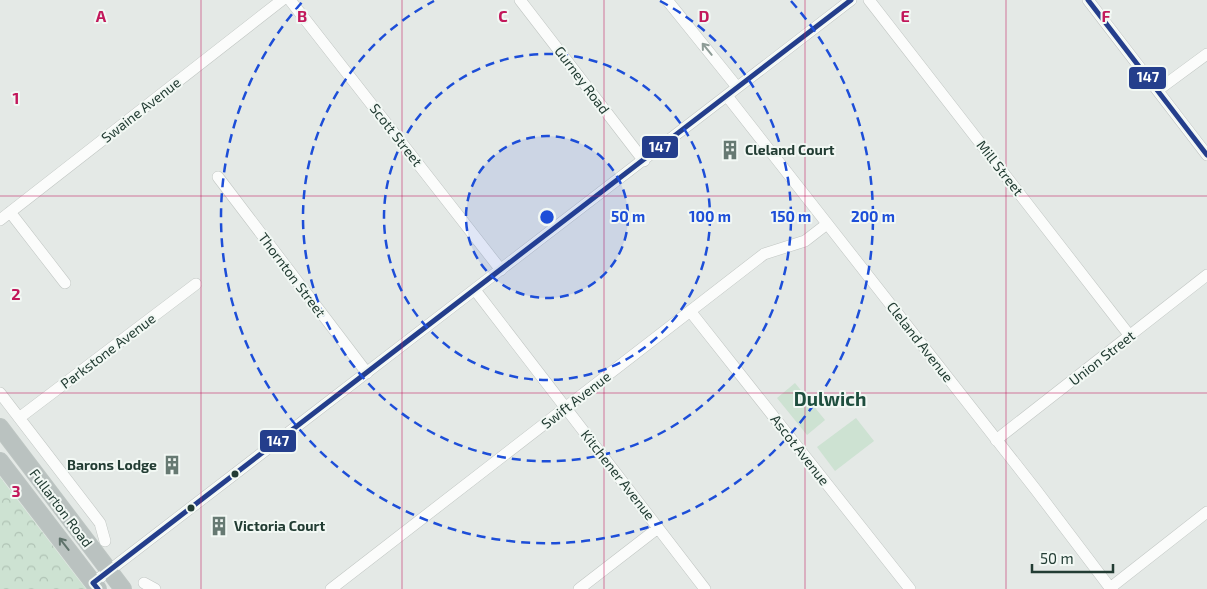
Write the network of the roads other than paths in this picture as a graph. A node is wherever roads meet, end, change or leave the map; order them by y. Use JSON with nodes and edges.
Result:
{"nodes":[{"id":1,"x":282,"y":0,"type":"edge"},
{"id":2,"x":290,"y":0,"type":"edge"},
{"id":3,"x":520,"y":0,"type":"edge"},
{"id":4,"x":667,"y":0,"type":"edge"},
{"id":5,"x":851,"y":0,"type":"edge"},
{"id":6,"x":870,"y":0,"type":"edge"},
{"id":7,"x":1088,"y":0,"type":"edge"},
{"id":8,"x":1207,"y":54,"type":"edge"},
{"id":9,"x":737,"y":87,"type":"junction"},
{"id":10,"x":1158,"y":90,"type":"junction"},
{"id":11,"x":727,"y":96,"type":"junction"},
{"id":12,"x":1207,"y":154,"type":"edge"},
{"id":13,"x":644,"y":161,"type":"junction"},
{"id":14,"x":218,"y":177,"type":"dead end"},
{"id":15,"x":10,"y":212,"type":"junction"},
{"id":16,"x":0,"y":220,"type":"edge"},
{"id":17,"x":827,"y":224,"type":"junction"},
{"id":18,"x":501,"y":270,"type":"junction"},
{"id":19,"x":1207,"y":275,"type":"edge"},
{"id":20,"x":65,"y":283,"type":"dead end"},
{"id":21,"x":196,"y":284,"type":"dead end"},
{"id":22,"x":475,"y":290,"type":"junction"},
{"id":23,"x":690,"y":311,"type":"junction"},
{"id":24,"x":1130,"y":336,"type":"junction"},
{"id":25,"x":367,"y":373,"type":"junction"},
{"id":26,"x":0,"y":393,"type":"edge"},
{"id":27,"x":566,"y":408,"type":"junction"},
{"id":28,"x":19,"y":418,"type":"junction"},
{"id":29,"x":0,"y":427,"type":"edge"},
{"id":30,"x":996,"y":440,"type":"junction"},
{"id":31,"x":0,"y":461,"type":"edge"},
{"id":32,"x":1207,"y":512,"type":"edge"},
{"id":33,"x":658,"y":528,"type":"junction"},
{"id":34,"x":105,"y":541,"type":"dead end"},
{"id":35,"x":109,"y":571,"type":"junction"},
{"id":36,"x":144,"y":583,"type":"dead end"},
{"id":37,"x":96,"y":586,"type":"edge"},
{"id":38,"x":123,"y":589,"type":"edge"},
{"id":39,"x":155,"y":589,"type":"edge"},
{"id":40,"x":331,"y":589,"type":"edge"},
{"id":41,"x":579,"y":589,"type":"edge"},
{"id":42,"x":705,"y":589,"type":"edge"},
{"id":43,"x":910,"y":589,"type":"edge"},
{"id":44,"x":1110,"y":589,"type":"edge"}],
"edges":[{"from":1,"to":15,"type":"street","name":"Swaine Avenue"},
{"from":2,"to":18,"type":"street","name":"Scott Street"},
{"from":3,"to":13,"type":"street","name":"Gurney Road"},
{"from":9,"to":4,"type":"street","one_way":true},
{"from":5,"to":9,"type":"street"},
{"from":6,"to":24,"type":"street","name":"Mill Street"},
{"from":7,"to":10,"type":"street"},
{"from":8,"to":10,"type":"street"},
{"from":9,"to":11,"type":"street"},
{"from":10,"to":12,"type":"street"},
{"from":11,"to":13,"type":"street"},
{"from":11,"to":17,"type":"street","name":"Cleland Avenue"},
{"from":13,"to":18,"type":"street"},
{"from":14,"to":25,"type":"street","name":"Thornton Street"},
{"from":15,"to":16,"type":"street","name":"Swaine Avenue"},
{"from":15,"to":20,"type":"street"},
{"from":17,"to":23,"type":"street","name":"Swift Avenue"},
{"from":17,"to":30,"type":"street","name":"Cleland Avenue"},
{"from":18,"to":22,"type":"street"},
{"from":19,"to":24,"type":"street","name":"Union Street"},
{"from":21,"to":28,"type":"street","name":"Parkstone Avenue"},
{"from":22,"to":25,"type":"street"},
{"from":22,"to":27,"type":"street","name":"Kitchener Avenue"},
{"from":23,"to":27,"type":"street","name":"Swift Avenue"},
{"from":23,"to":43,"type":"street","name":"Ascot Avenue"},
{"from":24,"to":30,"type":"street","name":"Union Street"},
{"from":25,"to":35,"type":"street"},
{"from":26,"to":28,"type":"street","name":"Fullarton Road"},
{"from":27,"to":33,"type":"street","name":"Kitchener Avenue"},
{"from":27,"to":40,"type":"street","name":"Swift Avenue"},
{"from":28,"to":34,"type":"street","name":"Fullarton Road"},
{"from":29,"to":35,"type":"highway","name":"Fullarton Road"},
{"from":30,"to":44,"type":"street","name":"Cleland Avenue"},
{"from":37,"to":31,"type":"highway","name":"Fullarton Road","one_way":true},
{"from":32,"to":44,"type":"street"},
{"from":33,"to":41,"type":"street"},
{"from":33,"to":42,"type":"street","name":"Kitchener Avenue"},
{"from":35,"to":37,"type":"street"},
{"from":35,"to":38,"type":"highway","name":"Fullarton Road"},
{"from":36,"to":39,"type":"street"}]}
